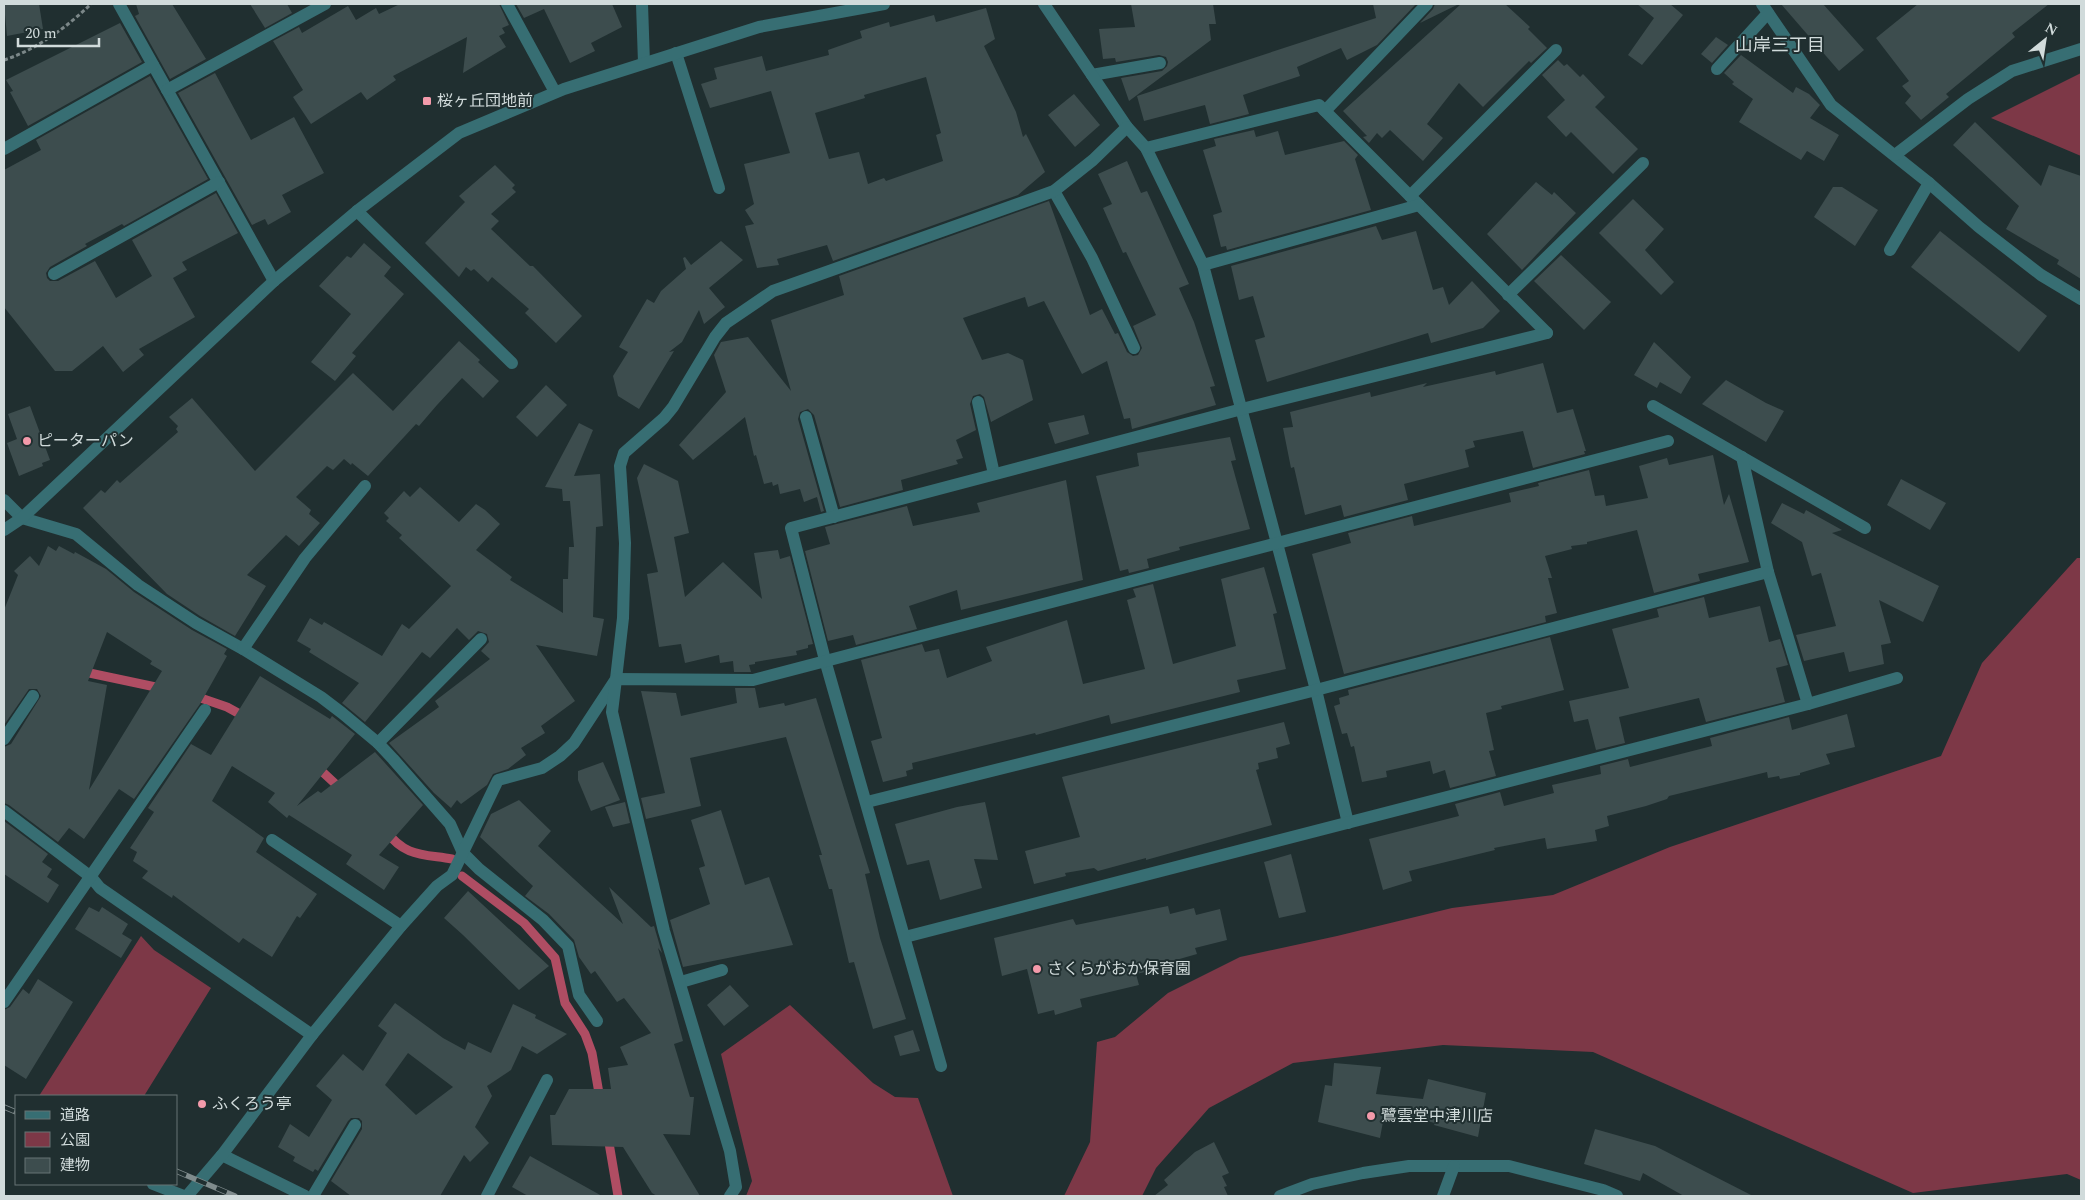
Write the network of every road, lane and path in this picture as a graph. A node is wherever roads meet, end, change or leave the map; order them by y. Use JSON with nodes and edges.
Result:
{"nodes":[{"id":1,"x":91,"y":4,"type":"edge"},
{"id":2,"x":119,"y":4,"type":"edge"},
{"id":3,"x":325,"y":4,"type":"edge"},
{"id":4,"x":507,"y":4,"type":"edge"},
{"id":5,"x":642,"y":4,"type":"edge"},
{"id":6,"x":884,"y":4,"type":"edge"},
{"id":7,"x":1044,"y":4,"type":"edge"},
{"id":8,"x":1427,"y":4,"type":"edge"},
{"id":9,"x":1765,"y":8,"type":"edge"},
{"id":10,"x":2081,"y":49,"type":"edge"},
{"id":11,"x":1556,"y":50,"type":"dead end"},
{"id":12,"x":676,"y":53,"type":"junction"},
{"id":13,"x":4,"y":60,"type":"edge"},
{"id":14,"x":644,"y":63,"type":"junction"},
{"id":15,"x":1160,"y":63,"type":"dead end"},
{"id":16,"x":153,"y":65,"type":"junction"},
{"id":17,"x":1717,"y":69,"type":"dead end"},
{"id":18,"x":1092,"y":75,"type":"junction"},
{"id":19,"x":167,"y":90,"type":"junction"},
{"id":20,"x":556,"y":92,"type":"junction"},
{"id":21,"x":1324,"y":111,"type":"junction"},
{"id":22,"x":1127,"y":127,"type":"junction"},
{"id":23,"x":1146,"y":148,"type":"junction"},
{"id":24,"x":4,"y":149,"type":"edge"},
{"id":25,"x":1895,"y":155,"type":"junction"},
{"id":26,"x":1643,"y":163,"type":"dead end"},
{"id":27,"x":219,"y":182,"type":"junction"},
{"id":28,"x":1929,"y":183,"type":"junction"},
{"id":29,"x":719,"y":188,"type":"dead end"},
{"id":30,"x":1054,"y":191,"type":"junction"},
{"id":31,"x":1414,"y":200,"type":"junction"},
{"id":32,"x":358,"y":211,"type":"junction"},
{"id":33,"x":1890,"y":250,"type":"dead end"},
{"id":34,"x":1203,"y":266,"type":"junction"},
{"id":35,"x":54,"y":274,"type":"dead end"},
{"id":36,"x":274,"y":281,"type":"junction"},
{"id":37,"x":1508,"y":295,"type":"junction"},
{"id":38,"x":2081,"y":299,"type":"edge"},
{"id":39,"x":1134,"y":348,"type":"dead end"},
{"id":40,"x":512,"y":363,"type":"dead end"},
{"id":41,"x":978,"y":402,"type":"dead end"},
{"id":42,"x":1653,"y":406,"type":"dead end"},
{"id":43,"x":1242,"y":409,"type":"junction"},
{"id":44,"x":806,"y":417,"type":"dead end"},
{"id":45,"x":1668,"y":442,"type":"dead end"},
{"id":46,"x":1742,"y":457,"type":"junction"},
{"id":47,"x":994,"y":474,"type":"junction"},
{"id":48,"x":365,"y":486,"type":"dead end"},
{"id":49,"x":4,"y":500,"type":"edge"},
{"id":50,"x":834,"y":517,"type":"junction"},
{"id":51,"x":22,"y":518,"type":"junction"},
{"id":52,"x":1865,"y":528,"type":"dead end"},
{"id":53,"x":4,"y":530,"type":"edge"},
{"id":54,"x":1276,"y":544,"type":"junction"},
{"id":55,"x":1768,"y":572,"type":"junction"},
{"id":56,"x":481,"y":640,"type":"dead end"},
{"id":57,"x":243,"y":649,"type":"junction"},
{"id":58,"x":825,"y":660,"type":"junction"},
{"id":59,"x":616,"y":678,"type":"junction"},
{"id":60,"x":1897,"y":678,"type":"dead end"},
{"id":61,"x":1316,"y":690,"type":"junction"},
{"id":62,"x":34,"y":696,"type":"dead end"},
{"id":63,"x":1808,"y":704,"type":"junction"},
{"id":64,"x":205,"y":710,"type":"dead end"},
{"id":65,"x":4,"y":739,"type":"edge"},
{"id":66,"x":378,"y":744,"type":"junction"},
{"id":67,"x":867,"y":802,"type":"junction"},
{"id":68,"x":4,"y":812,"type":"edge"},
{"id":69,"x":1348,"y":823,"type":"junction"},
{"id":70,"x":272,"y":840,"type":"dead end"},
{"id":71,"x":463,"y":853,"type":"junction"},
{"id":72,"x":91,"y":877,"type":"junction"},
{"id":73,"x":401,"y":926,"type":"junction"},
{"id":74,"x":905,"y":937,"type":"junction"},
{"id":75,"x":722,"y":970,"type":"dead end"},
{"id":76,"x":681,"y":982,"type":"junction"},
{"id":77,"x":4,"y":1002,"type":"edge"},
{"id":78,"x":597,"y":1021,"type":"dead end"},
{"id":79,"x":312,"y":1035,"type":"junction"},
{"id":80,"x":941,"y":1066,"type":"dead end"},
{"id":81,"x":547,"y":1080,"type":"dead end"},
{"id":82,"x":354,"y":1125,"type":"dead end"},
{"id":83,"x":222,"y":1155,"type":"junction"},
{"id":84,"x":1454,"y":1166,"type":"junction"},
{"id":85,"x":156,"y":1185,"type":"edge"},
{"id":86,"x":185,"y":1196,"type":"edge"},
{"id":87,"x":305,"y":1196,"type":"edge"},
{"id":88,"x":312,"y":1196,"type":"edge"},
{"id":89,"x":487,"y":1196,"type":"edge"},
{"id":90,"x":730,"y":1196,"type":"edge"},
{"id":91,"x":1280,"y":1196,"type":"edge"},
{"id":92,"x":1444,"y":1196,"type":"edge"},
{"id":93,"x":1617,"y":1196,"type":"edge"}],
"edges":[{"from":1,"to":13,"type":"path"},
{"from":2,"to":16,"type":"street"},
{"from":3,"to":19,"type":"street"},
{"from":4,"to":20,"type":"street"},
{"from":5,"to":14,"type":"street"},
{"from":6,"to":12,"type":"street"},
{"from":7,"to":18,"type":"street"},
{"from":8,"to":21,"type":"street"},
{"from":9,"to":17,"type":"street"},
{"from":9,"to":25,"type":"street"},
{"from":10,"to":25,"type":"street"},
{"from":11,"to":31,"type":"street"},
{"from":12,"to":14,"type":"street"},
{"from":12,"to":29,"type":"street"},
{"from":14,"to":20,"type":"street"},
{"from":15,"to":18,"type":"street"},
{"from":16,"to":19,"type":"street"},
{"from":16,"to":24,"type":"street"},
{"from":18,"to":22,"type":"street"},
{"from":19,"to":27,"type":"street"},
{"from":20,"to":32,"type":"street"},
{"from":21,"to":23,"type":"street"},
{"from":21,"to":31,"type":"street"},
{"from":22,"to":23,"type":"street"},
{"from":22,"to":30,"type":"street"},
{"from":23,"to":34,"type":"street"},
{"from":25,"to":28,"type":"street"},
{"from":26,"to":37,"type":"street"},
{"from":27,"to":35,"type":"street"},
{"from":27,"to":36,"type":"street"},
{"from":28,"to":33,"type":"street"},
{"from":28,"to":38,"type":"street"},
{"from":30,"to":39,"type":"street"},
{"from":30,"to":59,"type":"street"},
{"from":31,"to":34,"type":"street"},
{"from":31,"to":37,"type":"street"},
{"from":32,"to":36,"type":"street"},
{"from":32,"to":40,"type":"street"},
{"from":34,"to":43,"type":"street"},
{"from":36,"to":51,"type":"street"},
{"from":37,"to":43,"type":"street"},
{"from":41,"to":47,"type":"street"},
{"from":42,"to":46,"type":"street"},
{"from":43,"to":47,"type":"street"},
{"from":43,"to":54,"type":"street"},
{"from":44,"to":50,"type":"street"},
{"from":45,"to":54,"type":"street"},
{"from":46,"to":52,"type":"street"},
{"from":46,"to":55,"type":"street"},
{"from":47,"to":50,"type":"street"},
{"from":48,"to":57,"type":"street"},
{"from":49,"to":51,"type":"street"},
{"from":50,"to":58,"type":"street"},
{"from":51,"to":53,"type":"street"},
{"from":51,"to":57,"type":"street"},
{"from":54,"to":58,"type":"street"},
{"from":54,"to":61,"type":"street"},
{"from":55,"to":61,"type":"street"},
{"from":55,"to":63,"type":"street"},
{"from":56,"to":66,"type":"street"},
{"from":57,"to":66,"type":"street"},
{"from":58,"to":59,"type":"street"},
{"from":58,"to":67,"type":"street"},
{"from":59,"to":71,"type":"street"},
{"from":59,"to":76,"type":"street"},
{"from":60,"to":63,"type":"street"},
{"from":61,"to":67,"type":"street"},
{"from":61,"to":69,"type":"street"},
{"from":62,"to":65,"type":"street"},
{"from":63,"to":69,"type":"street"},
{"from":64,"to":72,"type":"street"},
{"from":66,"to":71,"type":"street"},
{"from":67,"to":74,"type":"street"},
{"from":68,"to":72,"type":"street"},
{"from":69,"to":74,"type":"street"},
{"from":70,"to":73,"type":"street"},
{"from":71,"to":73,"type":"street"},
{"from":71,"to":78,"type":"street"},
{"from":72,"to":77,"type":"street"},
{"from":72,"to":79,"type":"street"},
{"from":73,"to":79,"type":"street"},
{"from":74,"to":80,"type":"street"},
{"from":75,"to":76,"type":"street"},
{"from":76,"to":90,"type":"street"},
{"from":79,"to":83,"type":"street"},
{"from":81,"to":89,"type":"street"},
{"from":82,"to":88,"type":"street"},
{"from":83,"to":86,"type":"street"},
{"from":83,"to":87,"type":"street"},
{"from":84,"to":91,"type":"street"},
{"from":84,"to":92,"type":"street"},
{"from":84,"to":93,"type":"street"},
{"from":85,"to":86,"type":"street"}]}
